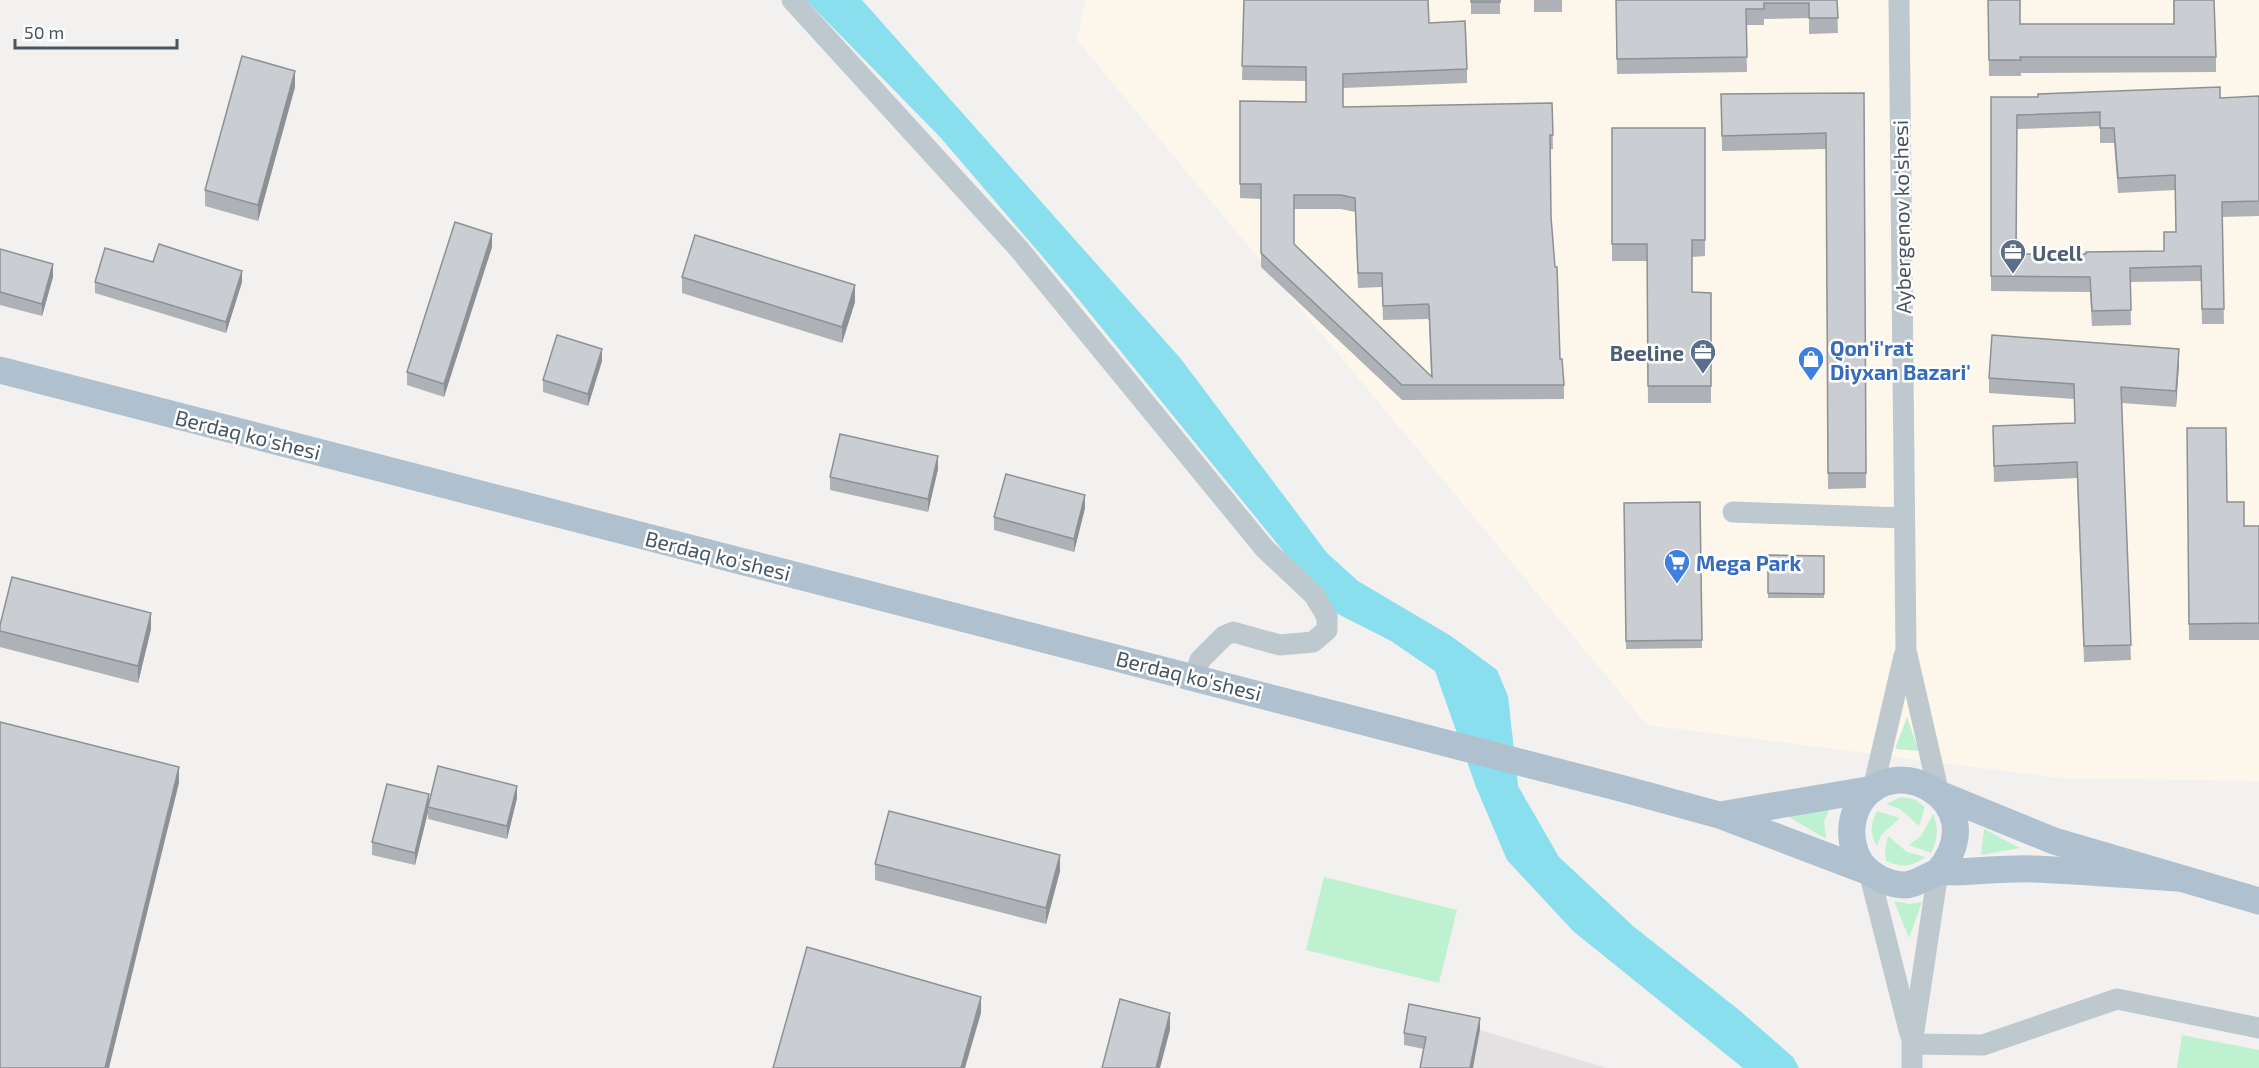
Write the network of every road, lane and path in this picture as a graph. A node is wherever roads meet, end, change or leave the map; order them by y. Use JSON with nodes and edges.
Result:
{"nodes":[{"id":1,"x":792,"y":0,"type":"edge"},
{"id":2,"x":1899,"y":0,"type":"edge"},
{"id":3,"x":0,"y":370,"type":"edge"},
{"id":4,"x":1733,"y":512,"type":"dead end"},
{"id":5,"x":1904,"y":518,"type":"junction"},
{"id":6,"x":1906,"y":650,"type":"junction"},
{"id":7,"x":1194,"y":677,"type":"junction"},
{"id":8,"x":1873,"y":789,"type":"junction"},
{"id":9,"x":1939,"y":794,"type":"junction"},
{"id":10,"x":1719,"y":815,"type":"junction"},
{"id":11,"x":1869,"y":872,"type":"junction"},
{"id":12,"x":1938,"y":872,"type":"junction"},
{"id":13,"x":2177,"y":878,"type":"junction"},
{"id":14,"x":2259,"y":901,"type":"edge"},
{"id":15,"x":2259,"y":1028,"type":"edge"},
{"id":16,"x":1912,"y":1044,"type":"junction"},
{"id":17,"x":1912,"y":1068,"type":"edge"}],
"edges":[{"from":1,"to":7,"type":"street"},
{"from":2,"to":5,"type":"street","name":"Aybergenov ko'shesi"},
{"from":3,"to":7,"type":"main road","name":"Berdaq ko'shesi"},
{"from":4,"to":5,"type":"street"},
{"from":5,"to":6,"type":"street","name":"Aybergenov ko'shesi"},
{"from":6,"to":8,"type":"street","name":"Aybergenov ko'shesi"},
{"from":6,"to":9,"type":"street","name":"Aybergenov ko'shesi"},
{"from":7,"to":10,"type":"main road","name":"Berdaq ko'shesi"},
{"from":8,"to":9,"type":"main road"},
{"from":8,"to":10,"type":"main road"},
{"from":8,"to":11,"type":"main road"},
{"from":9,"to":12,"type":"main road"},
{"from":9,"to":13,"type":"main road"},
{"from":10,"to":11,"type":"main road","name":"Berdaq ko'shesi"},
{"from":11,"to":12,"type":"main road"},
{"from":11,"to":16,"type":"street"},
{"from":12,"to":13,"type":"main road"},
{"from":12,"to":16,"type":"street"},
{"from":13,"to":14,"type":"main road"},
{"from":15,"to":16,"type":"street"},
{"from":16,"to":17,"type":"street"}]}
